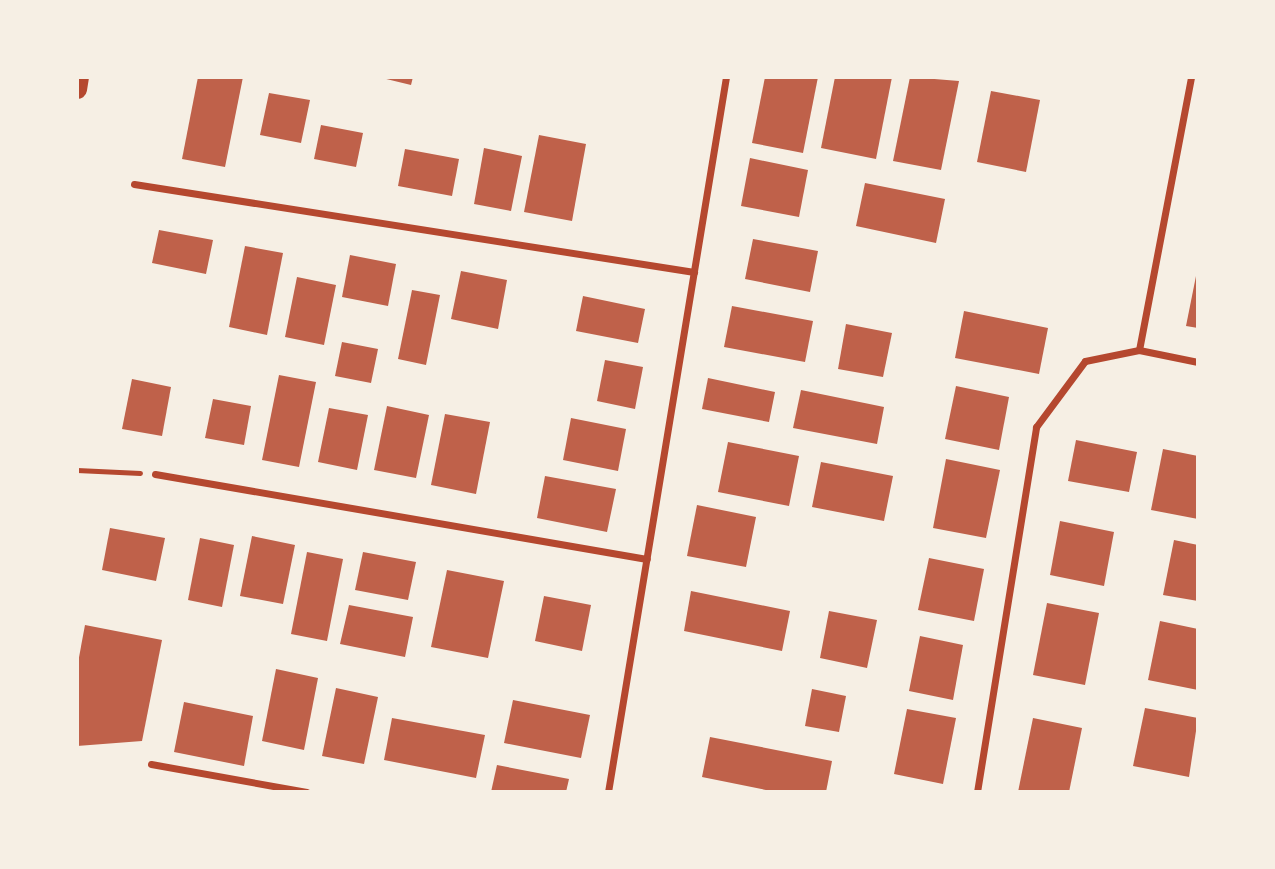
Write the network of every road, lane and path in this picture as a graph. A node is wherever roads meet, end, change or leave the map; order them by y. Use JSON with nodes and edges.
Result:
{"nodes":[{"id":1,"x":79,"y":77,"type":"edge"},
{"id":2,"x":726,"y":77,"type":"edge"},
{"id":3,"x":1191,"y":77,"type":"edge"},
{"id":4,"x":77,"y":89,"type":"edge"},
{"id":5,"x":134,"y":184,"type":"dead end"},
{"id":6,"x":694,"y":272,"type":"junction"},
{"id":7,"x":1139,"y":350,"type":"junction"},
{"id":8,"x":1198,"y":362,"type":"edge"},
{"id":9,"x":77,"y":470,"type":"edge"},
{"id":10,"x":155,"y":474,"type":"joint"},
{"id":11,"x":647,"y":559,"type":"junction"},
{"id":12,"x":151,"y":764,"type":"dead end"},
{"id":13,"x":306,"y":792,"type":"edge"},
{"id":14,"x":608,"y":792,"type":"edge"},
{"id":15,"x":977,"y":792,"type":"edge"}],
"edges":[{"from":1,"to":4,"type":"highway"},
{"from":2,"to":6,"type":"street"},
{"from":3,"to":7,"type":"street"},
{"from":5,"to":6,"type":"street"},
{"from":6,"to":11,"type":"street"},
{"from":7,"to":8,"type":"street"},
{"from":7,"to":15,"type":"street"},
{"from":9,"to":10,"type":"path"},
{"from":10,"to":11,"type":"street"},
{"from":11,"to":14,"type":"street"},
{"from":12,"to":13,"type":"street"}]}
